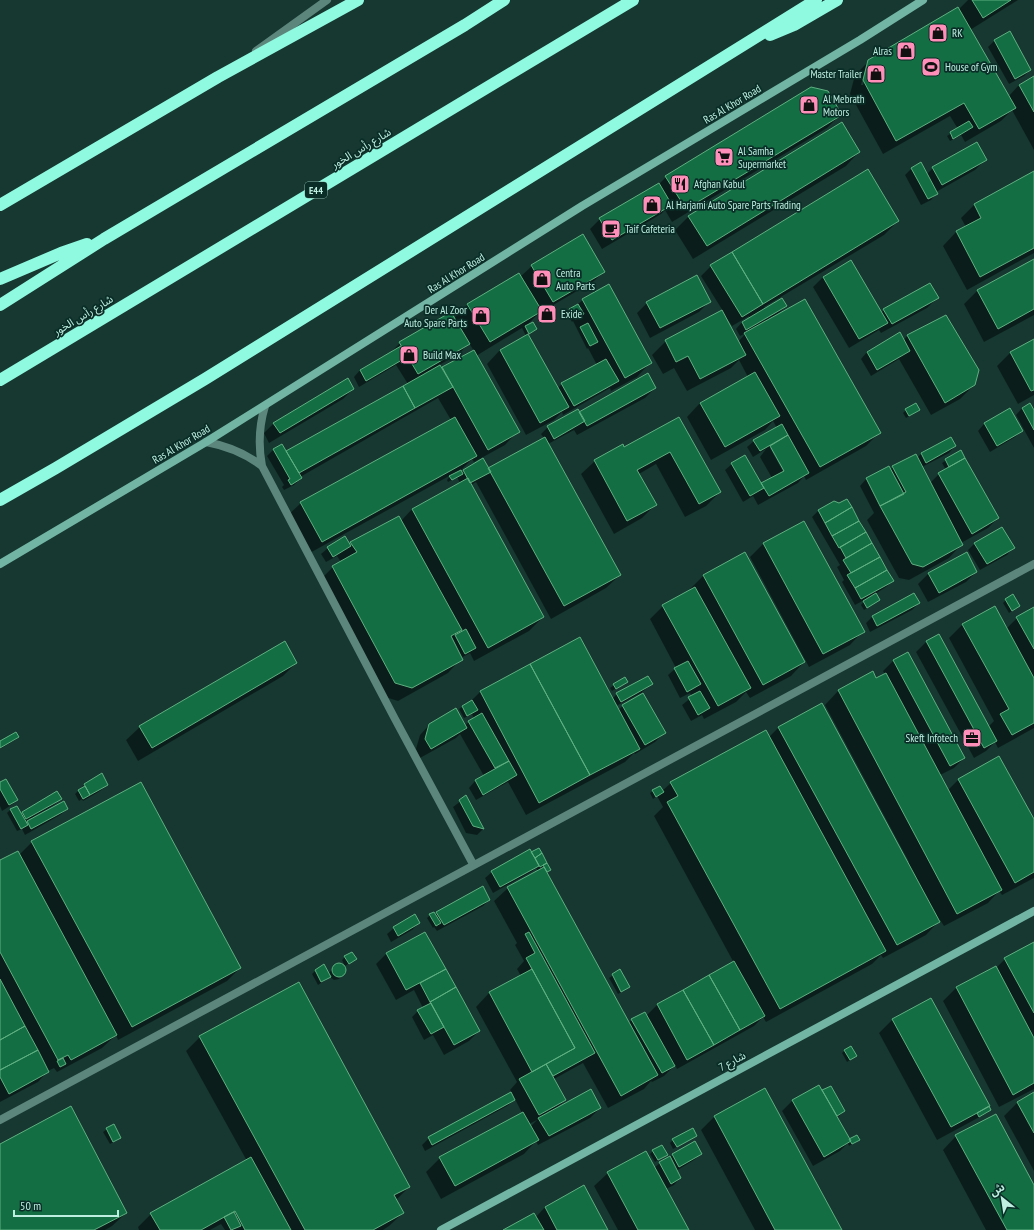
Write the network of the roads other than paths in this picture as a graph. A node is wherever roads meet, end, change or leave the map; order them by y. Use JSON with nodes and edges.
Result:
{"nodes":[{"id":1,"x":327,"y":0,"type":"edge"},
{"id":2,"x":358,"y":0,"type":"edge"},
{"id":3,"x":504,"y":0,"type":"edge"},
{"id":4,"x":633,"y":0,"type":"edge"},
{"id":5,"x":816,"y":0,"type":"edge"},
{"id":6,"x":837,"y":0,"type":"edge"},
{"id":7,"x":923,"y":0,"type":"edge"},
{"id":8,"x":753,"y":39,"type":"junction"},
{"id":9,"x":218,"y":77,"type":"junction"},
{"id":10,"x":0,"y":205,"type":"edge"},
{"id":11,"x":104,"y":239,"type":"junction"},
{"id":12,"x":0,"y":278,"type":"edge"},
{"id":13,"x":0,"y":305,"type":"edge"},
{"id":14,"x":0,"y":380,"type":"edge"},
{"id":15,"x":265,"y":406,"type":"junction"},
{"id":16,"x":206,"y":442,"type":"junction"},
{"id":17,"x":262,"y":466,"type":"junction"},
{"id":18,"x":0,"y":500,"type":"edge"},
{"id":19,"x":0,"y":564,"type":"edge"},
{"id":20,"x":1034,"y":564,"type":"edge"},
{"id":21,"x":473,"y":864,"type":"junction"},
{"id":22,"x":1034,"y":911,"type":"edge"},
{"id":23,"x":0,"y":1120,"type":"edge"},
{"id":24,"x":441,"y":1230,"type":"edge"}],
"edges":[{"from":1,"to":9,"type":"street"},
{"from":2,"to":9,"type":"highway"},
{"from":3,"to":11,"type":"highway"},
{"from":4,"to":14,"type":"highway","name":"شارع رأس الخور","number":"E44"},
{"from":5,"to":8,"type":"highway"},
{"from":6,"to":8,"type":"highway"},
{"from":7,"to":15,"type":"street","name":"Ras Al Khor Road"},
{"from":8,"to":18,"type":"highway"},
{"from":9,"to":10,"type":"highway"},
{"from":11,"to":12,"type":"highway"},
{"from":11,"to":13,"type":"highway"},
{"from":15,"to":16,"type":"street","name":"Ras Al Khor Road"},
{"from":15,"to":17,"type":"street"},
{"from":16,"to":17,"type":"street"},
{"from":16,"to":19,"type":"street","name":"Ras Al Khor Road"},
{"from":17,"to":21,"type":"street"},
{"from":20,"to":21,"type":"street"},
{"from":21,"to":23,"type":"street"},
{"from":22,"to":24,"type":"street","name":"شارع 7"}]}
